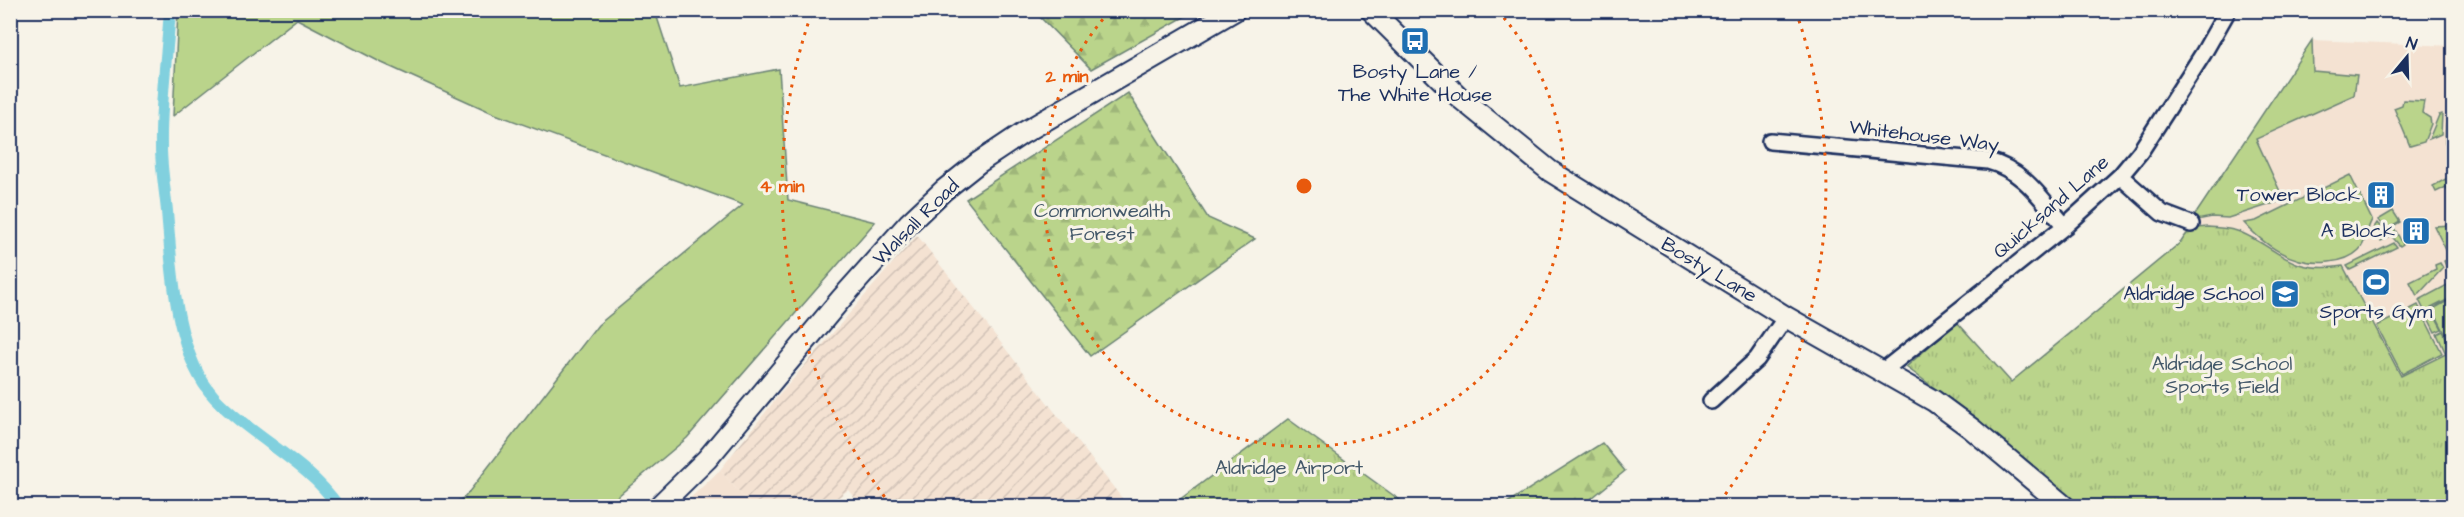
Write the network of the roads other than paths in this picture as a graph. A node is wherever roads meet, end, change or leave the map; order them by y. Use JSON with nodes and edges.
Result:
{"nodes":[{"id":1,"x":1234,"y":10,"type":"edge"},
{"id":2,"x":1371,"y":10,"type":"edge"},
{"id":3,"x":2228,"y":10,"type":"edge"},
{"id":4,"x":1770,"y":141,"type":"dead end"},
{"id":5,"x":2120,"y":176,"type":"junction"},
{"id":6,"x":2191,"y":224,"type":"dead end"},
{"id":7,"x":2065,"y":226,"type":"junction"},
{"id":8,"x":1786,"y":317,"type":"junction"},
{"id":9,"x":1883,"y":371,"type":"junction"},
{"id":10,"x":1711,"y":401,"type":"dead end"},
{"id":11,"x":659,"y":507,"type":"edge"},
{"id":12,"x":2064,"y":507,"type":"edge"}],
"edges":[{"from":1,"to":11,"type":"main road","name":"Walsall Road"},
{"from":2,"to":8,"type":"main road","name":"Bosty Lane"},
{"from":3,"to":5,"type":"street","name":"Quicksand Lane"},
{"from":4,"to":7,"type":"street","name":"Whitehouse Way"},
{"from":5,"to":6,"type":"street"},
{"from":5,"to":7,"type":"street","name":"Quicksand Lane"},
{"from":7,"to":9,"type":"street","name":"Quicksand Lane"},
{"from":8,"to":9,"type":"main road","name":"Bosty Lane"},
{"from":8,"to":10,"type":"street"},
{"from":9,"to":12,"type":"main road","name":"Bosty Lane"}]}
